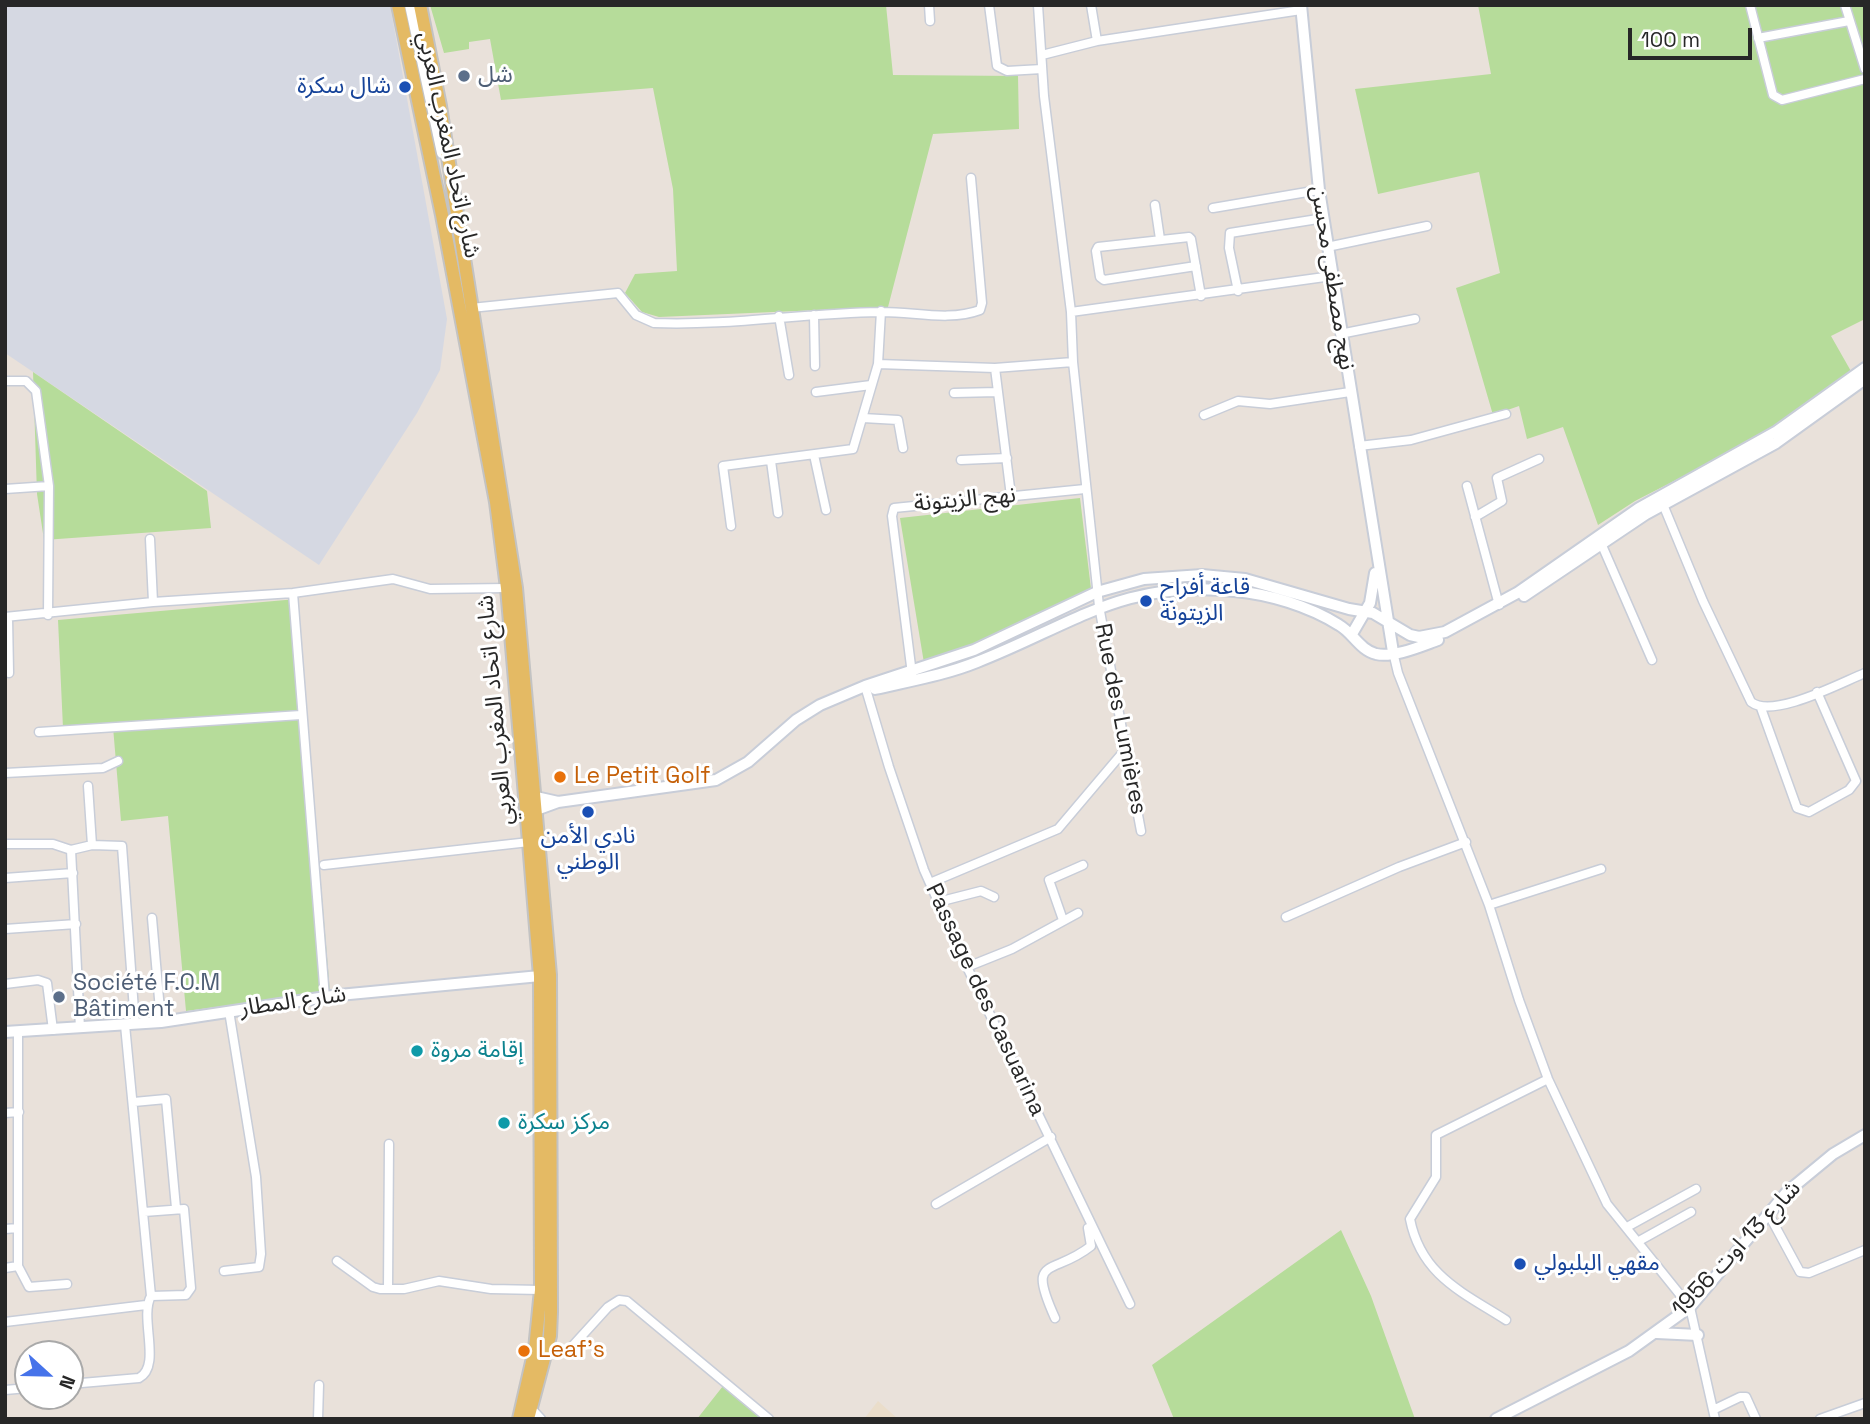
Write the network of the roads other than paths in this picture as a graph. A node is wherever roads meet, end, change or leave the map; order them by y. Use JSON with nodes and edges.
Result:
{"nodes":[{"id":1,"x":398,"y":5,"type":"edge"},
{"id":2,"x":410,"y":5,"type":"edge"},
{"id":3,"x":420,"y":5,"type":"edge"},
{"id":4,"x":929,"y":5,"type":"edge"},
{"id":5,"x":989,"y":5,"type":"edge"},
{"id":6,"x":1038,"y":5,"type":"edge"},
{"id":7,"x":1091,"y":5,"type":"edge"},
{"id":8,"x":1750,"y":5,"type":"edge"},
{"id":9,"x":1844,"y":5,"type":"edge"},
{"id":10,"x":1301,"y":7,"type":"edge"},
{"id":11,"x":930,"y":21,"type":"dead end"},
{"id":12,"x":1849,"y":21,"type":"junction"},
{"id":13,"x":1758,"y":38,"type":"junction"},
{"id":14,"x":1097,"y":41,"type":"junction"},
{"id":15,"x":1042,"y":55,"type":"junction"},
{"id":16,"x":1042,"y":69,"type":"junction"},
{"id":17,"x":1865,"y":69,"type":"edge"},
{"id":18,"x":1865,"y":79,"type":"edge"},
{"id":19,"x":971,"y":178,"type":"dead end"},
{"id":20,"x":1319,"y":190,"type":"junction"},
{"id":21,"x":1155,"y":205,"type":"dead end"},
{"id":22,"x":1213,"y":208,"type":"dead end"},
{"id":23,"x":455,"y":214,"type":"junction"},
{"id":24,"x":1324,"y":218,"type":"junction"},
{"id":25,"x":1427,"y":226,"type":"dead end"},
{"id":26,"x":1160,"y":239,"type":"junction"},
{"id":27,"x":1327,"y":247,"type":"junction"},
{"id":28,"x":1196,"y":267,"type":"junction"},
{"id":29,"x":1332,"y":276,"type":"junction"},
{"id":30,"x":1238,"y":291,"type":"junction"},
{"id":31,"x":1201,"y":296,"type":"junction"},
{"id":32,"x":471,"y":307,"type":"junction"},
{"id":33,"x":881,"y":312,"type":"junction"},
{"id":34,"x":1072,"y":312,"type":"junction"},
{"id":35,"x":814,"y":315,"type":"junction"},
{"id":36,"x":779,"y":316,"type":"junction"},
{"id":37,"x":1415,"y":319,"type":"dead end"},
{"id":38,"x":1340,"y":334,"type":"junction"},
{"id":39,"x":1073,"y":362,"type":"junction"},
{"id":40,"x":878,"y":364,"type":"junction"},
{"id":41,"x":815,"y":366,"type":"dead end"},
{"id":42,"x":995,"y":368,"type":"junction"},
{"id":43,"x":1865,"y":368,"type":"edge"},
{"id":44,"x":789,"y":375,"type":"dead end"},
{"id":45,"x":1865,"y":379,"type":"edge"},
{"id":46,"x":5,"y":381,"type":"edge"},
{"id":47,"x":871,"y":386,"type":"junction"},
{"id":48,"x":998,"y":391,"type":"junction"},
{"id":49,"x":816,"y":392,"type":"dead end"},
{"id":50,"x":1350,"y":392,"type":"junction"},
{"id":51,"x":954,"y":393,"type":"dead end"},
{"id":52,"x":1506,"y":414,"type":"dead end"},
{"id":53,"x":1204,"y":415,"type":"dead end"},
{"id":54,"x":863,"y":418,"type":"junction"},
{"id":55,"x":1359,"y":446,"type":"junction"},
{"id":56,"x":903,"y":448,"type":"dead end"},
{"id":57,"x":814,"y":456,"type":"junction"},
{"id":58,"x":1007,"y":458,"type":"junction"},
{"id":59,"x":1539,"y":459,"type":"dead end"},
{"id":60,"x":961,"y":460,"type":"dead end"},
{"id":61,"x":771,"y":461,"type":"junction"},
{"id":62,"x":49,"y":486,"type":"junction"},
{"id":63,"x":1467,"y":486,"type":"dead end"},
{"id":64,"x":5,"y":489,"type":"edge"},
{"id":65,"x":1085,"y":489,"type":"junction"},
{"id":66,"x":1011,"y":496,"type":"junction"},
{"id":67,"x":1662,"y":500,"type":"junction"},
{"id":68,"x":826,"y":510,"type":"dead end"},
{"id":69,"x":778,"y":513,"type":"dead end"},
{"id":70,"x":1475,"y":517,"type":"junction"},
{"id":71,"x":731,"y":526,"type":"dead end"},
{"id":72,"x":150,"y":539,"type":"dead end"},
{"id":73,"x":1601,"y":542,"type":"junction"},
{"id":74,"x":1374,"y":550,"type":"junction"},
{"id":75,"x":507,"y":588,"type":"junction"},
{"id":76,"x":1097,"y":592,"type":"junction"},
{"id":77,"x":293,"y":593,"type":"junction"},
{"id":78,"x":153,"y":602,"type":"junction"},
{"id":79,"x":1499,"y":605,"type":"junction"},
{"id":80,"x":1099,"y":606,"type":"junction"},
{"id":81,"x":1364,"y":611,"type":"junction"},
{"id":82,"x":48,"y":615,"type":"junction"},
{"id":83,"x":6,"y":617,"type":"edge"},
{"id":84,"x":1390,"y":624,"type":"junction"},
{"id":85,"x":1352,"y":634,"type":"junction"},
{"id":86,"x":1393,"y":652,"type":"junction"},
{"id":87,"x":1652,"y":660,"type":"dead end"},
{"id":88,"x":9,"y":673,"type":"dead end"},
{"id":89,"x":1865,"y":673,"type":"edge"},
{"id":90,"x":913,"y":676,"type":"junction"},
{"id":91,"x":862,"y":689,"type":"junction"},
{"id":92,"x":1817,"y":692,"type":"junction"},
{"id":93,"x":1762,"y":708,"type":"junction"},
{"id":94,"x":301,"y":715,"type":"junction"},
{"id":95,"x":39,"y":732,"type":"dead end"},
{"id":96,"x":1124,"y":751,"type":"junction"},
{"id":97,"x":118,"y":761,"type":"dead end"},
{"id":98,"x":5,"y":773,"type":"edge"},
{"id":99,"x":88,"y":786,"type":"dead end"},
{"id":100,"x":529,"y":795,"type":"junction"},
{"id":101,"x":558,"y":802,"type":"junction"},
{"id":102,"x":531,"y":813,"type":"junction"},
{"id":103,"x":1141,"y":831,"type":"dead end"},
{"id":104,"x":529,"y":842,"type":"junction"},
{"id":105,"x":1466,"y":842,"type":"junction"},
{"id":106,"x":5,"y":844,"type":"edge"},
{"id":107,"x":92,"y":845,"type":"junction"},
{"id":108,"x":71,"y":850,"type":"junction"},
{"id":109,"x":324,"y":865,"type":"dead end"},
{"id":110,"x":1083,"y":865,"type":"dead end"},
{"id":111,"x":1601,"y":869,"type":"dead end"},
{"id":112,"x":73,"y":873,"type":"junction"},
{"id":113,"x":5,"y":878,"type":"edge"},
{"id":114,"x":930,"y":883,"type":"junction"},
{"id":115,"x":994,"y":897,"type":"dead end"},
{"id":116,"x":938,"y":902,"type":"junction"},
{"id":117,"x":1489,"y":905,"type":"junction"},
{"id":118,"x":1079,"y":913,"type":"dead end"},
{"id":119,"x":1286,"y":917,"type":"dead end"},
{"id":120,"x":152,"y":918,"type":"dead end"},
{"id":121,"x":1063,"y":920,"type":"junction"},
{"id":122,"x":76,"y":924,"type":"junction"},
{"id":123,"x":5,"y":929,"type":"edge"},
{"id":124,"x":967,"y":967,"type":"junction"},
{"id":125,"x":540,"y":976,"type":"junction"},
{"id":126,"x":5,"y":984,"type":"edge"},
{"id":127,"x":325,"y":998,"type":"junction"},
{"id":128,"x":229,"y":1011,"type":"junction"},
{"id":129,"x":161,"y":1022,"type":"junction"},
{"id":130,"x":130,"y":1024,"type":"junction"},
{"id":131,"x":80,"y":1028,"type":"junction"},
{"id":132,"x":53,"y":1030,"type":"junction"},
{"id":133,"x":5,"y":1032,"type":"edge"},
{"id":134,"x":18,"y":1032,"type":"junction"},
{"id":135,"x":1548,"y":1079,"type":"junction"},
{"id":136,"x":134,"y":1102,"type":"junction"},
{"id":137,"x":19,"y":1112,"type":"junction"},
{"id":138,"x":5,"y":1113,"type":"edge"},
{"id":139,"x":1865,"y":1135,"type":"edge"},
{"id":140,"x":1049,"y":1138,"type":"junction"},
{"id":141,"x":389,"y":1144,"type":"dead end"},
{"id":142,"x":17,"y":1178,"type":"junction"},
{"id":143,"x":5,"y":1179,"type":"edge"},
{"id":144,"x":1696,"y":1189,"type":"dead end"},
{"id":145,"x":936,"y":1204,"type":"dead end"},
{"id":146,"x":176,"y":1208,"type":"junction"},
{"id":147,"x":1691,"y":1212,"type":"dead end"},
{"id":148,"x":144,"y":1213,"type":"junction"},
{"id":149,"x":1768,"y":1213,"type":"junction"},
{"id":150,"x":1628,"y":1227,"type":"junction"},
{"id":151,"x":18,"y":1228,"type":"junction"},
{"id":152,"x":5,"y":1229,"type":"edge"},
{"id":153,"x":1639,"y":1241,"type":"junction"},
{"id":154,"x":1865,"y":1250,"type":"edge"},
{"id":155,"x":337,"y":1261,"type":"dead end"},
{"id":156,"x":18,"y":1266,"type":"junction"},
{"id":157,"x":5,"y":1268,"type":"edge"},
{"id":158,"x":224,"y":1271,"type":"dead end"},
{"id":159,"x":67,"y":1284,"type":"dead end"},
{"id":160,"x":388,"y":1289,"type":"junction"},
{"id":161,"x":541,"y":1290,"type":"junction"},
{"id":162,"x":151,"y":1296,"type":"junction"},
{"id":163,"x":1130,"y":1304,"type":"dead end"},
{"id":164,"x":146,"y":1306,"type":"junction"},
{"id":165,"x":1690,"y":1307,"type":"junction"},
{"id":166,"x":1055,"y":1318,"type":"dead end"},
{"id":167,"x":1506,"y":1320,"type":"dead end"},
{"id":168,"x":5,"y":1322,"type":"edge"},
{"id":169,"x":1654,"y":1334,"type":"junction"},
{"id":170,"x":1698,"y":1335,"type":"junction"},
{"id":171,"x":540,"y":1350,"type":"junction"},
{"id":172,"x":84,"y":1383,"type":"edge"},
{"id":173,"x":319,"y":1385,"type":"dead end"},
{"id":174,"x":1865,"y":1403,"type":"edge"},
{"id":175,"x":530,"y":1413,"type":"edge"},
{"id":176,"x":1715,"y":1414,"type":"edge"},
{"id":177,"x":318,"y":1419,"type":"edge"},
{"id":178,"x":519,"y":1419,"type":"edge"},
{"id":179,"x":541,"y":1419,"type":"edge"},
{"id":180,"x":769,"y":1419,"type":"edge"},
{"id":181,"x":1496,"y":1419,"type":"edge"},
{"id":182,"x":1756,"y":1419,"type":"edge"},
{"id":183,"x":1820,"y":1419,"type":"edge"}],
"edges":[{"from":1,"to":75,"type":"main road","name":"شارع اتحاد المغرب العربي"},
{"from":2,"to":23,"type":"main road"},
{"from":3,"to":23,"type":"main road","name":"شارع اتحاد المغرب العربي"},
{"from":4,"to":11,"type":"street"},
{"from":5,"to":16,"type":"street"},
{"from":6,"to":15,"type":"street","name":"Rue des Lumières"},
{"from":7,"to":14,"type":"street"},
{"from":8,"to":13,"type":"street"},
{"from":9,"to":12,"type":"street"},
{"from":10,"to":14,"type":"street"},
{"from":10,"to":20,"type":"main road","name":"نهج مصطفى محسن"},
{"from":12,"to":13,"type":"street"},
{"from":12,"to":17,"type":"street"},
{"from":13,"to":18,"type":"street"},
{"from":14,"to":15,"type":"street"},
{"from":15,"to":16,"type":"street","name":"Rue des Lumières"},
{"from":16,"to":34,"type":"street","name":"Rue des Lumières"},
{"from":19,"to":33,"type":"street"},
{"from":20,"to":22,"type":"street"},
{"from":20,"to":24,"type":"main road","name":"نهج مصطفى محسن"},
{"from":21,"to":26,"type":"street"},
{"from":23,"to":32,"type":"main road","name":"شارع اتحاد المغرب العربي"},
{"from":24,"to":27,"type":"main road","name":"نهج مصطفى محسن"},
{"from":24,"to":30,"type":"street"},
{"from":25,"to":27,"type":"street"},
{"from":26,"to":28,"type":"street"},
{"from":26,"to":28,"type":"street"},
{"from":27,"to":29,"type":"main road","name":"نهج مصطفى محسن"},
{"from":28,"to":31,"type":"street"},
{"from":29,"to":30,"type":"street"},
{"from":29,"to":38,"type":"main road","name":"نهج مصطفى محسن"},
{"from":30,"to":31,"type":"street"},
{"from":31,"to":34,"type":"street"},
{"from":32,"to":36,"type":"street"},
{"from":32,"to":100,"type":"main road","name":"شارع اتحاد المغرب العربي"},
{"from":33,"to":35,"type":"street"},
{"from":33,"to":40,"type":"street"},
{"from":34,"to":39,"type":"street","name":"Rue des Lumières"},
{"from":35,"to":36,"type":"street"},
{"from":35,"to":41,"type":"street"},
{"from":36,"to":44,"type":"street"},
{"from":37,"to":38,"type":"street"},
{"from":38,"to":50,"type":"main road","name":"نهج مصطفى محسن"},
{"from":39,"to":42,"type":"street"},
{"from":39,"to":65,"type":"street","name":"Rue des Lumières"},
{"from":40,"to":42,"type":"street"},
{"from":40,"to":47,"type":"street"},
{"from":42,"to":48,"type":"street"},
{"from":43,"to":67,"type":"main road"},
{"from":45,"to":67,"type":"main road"},
{"from":46,"to":62,"type":"street"},
{"from":47,"to":49,"type":"street"},
{"from":47,"to":54,"type":"street"},
{"from":48,"to":51,"type":"street"},
{"from":48,"to":58,"type":"street"},
{"from":50,"to":53,"type":"street"},
{"from":50,"to":55,"type":"main road","name":"نهج مصطفى محسن"},
{"from":52,"to":55,"type":"street"},
{"from":54,"to":56,"type":"street"},
{"from":54,"to":57,"type":"street"},
{"from":55,"to":74,"type":"main road","name":"نهج مصطفى محسن"},
{"from":57,"to":61,"type":"street"},
{"from":57,"to":68,"type":"street"},
{"from":58,"to":60,"type":"street"},
{"from":58,"to":66,"type":"street"},
{"from":59,"to":70,"type":"street"},
{"from":61,"to":69,"type":"street"},
{"from":61,"to":71,"type":"street"},
{"from":62,"to":64,"type":"street"},
{"from":62,"to":82,"type":"street"},
{"from":63,"to":70,"type":"street"},
{"from":65,"to":66,"type":"street","name":"نهج الزيتونة"},
{"from":65,"to":76,"type":"street","name":"Rue des Lumières"},
{"from":66,"to":90,"type":"street","name":"نهج الزيتونة"},
{"from":67,"to":73,"type":"main road"},
{"from":67,"to":79,"type":"main road"},
{"from":67,"to":93,"type":"street"},
{"from":70,"to":79,"type":"street"},
{"from":72,"to":78,"type":"street"},
{"from":73,"to":86,"type":"main road"},
{"from":73,"to":87,"type":"street"},
{"from":74,"to":81,"type":"main road","name":"نهج مصطفى محسن"},
{"from":74,"to":84,"type":"main road","name":"نهج مصطفى محسن"},
{"from":75,"to":77,"type":"street"},
{"from":75,"to":100,"type":"main road","name":"شارع اتحاد المغرب العربي"},
{"from":76,"to":80,"type":"street","name":"Rue des Lumières"},
{"from":76,"to":81,"type":"main road"},
{"from":76,"to":90,"type":"main road"},
{"from":77,"to":78,"type":"street"},
{"from":77,"to":94,"type":"street"},
{"from":78,"to":82,"type":"street"},
{"from":79,"to":84,"type":"main road"},
{"from":80,"to":85,"type":"main road"},
{"from":80,"to":90,"type":"main road"},
{"from":80,"to":96,"type":"street","name":"Rue des Lumières"},
{"from":81,"to":84,"type":"main road"},
{"from":81,"to":85,"type":"main road"},
{"from":82,"to":83,"type":"street"},
{"from":83,"to":88,"type":"street"},
{"from":84,"to":86,"type":"main road","name":"نهج مصطفى محسن"},
{"from":85,"to":86,"type":"main road"},
{"from":86,"to":105,"type":"street"},
{"from":89,"to":92,"type":"street"},
{"from":90,"to":91,"type":"main road"},
{"from":91,"to":101,"type":"main road"},
{"from":91,"to":114,"type":"street","name":"Passage des Casuarina"},
{"from":92,"to":93,"type":"street"},
{"from":92,"to":93,"type":"street"},
{"from":94,"to":95,"type":"street"},
{"from":94,"to":127,"type":"street"},
{"from":96,"to":103,"type":"street","name":"Rue des Lumières"},
{"from":96,"to":114,"type":"street"},
{"from":97,"to":98,"type":"street"},
{"from":99,"to":107,"type":"street"},
{"from":100,"to":101,"type":"main road"},
{"from":100,"to":102,"type":"main road","name":"شارع اتحاد المغرب العربي"},
{"from":101,"to":102,"type":"main road"},
{"from":102,"to":104,"type":"main road","name":"شارع اتحاد المغرب العربي"},
{"from":102,"to":171,"type":"main road","name":"شارع اتحاد المغرب العربي"},
{"from":104,"to":109,"type":"street"},
{"from":104,"to":125,"type":"main road","name":"شارع اتحاد المغرب العربي"},
{"from":105,"to":117,"type":"street"},
{"from":105,"to":119,"type":"street"},
{"from":106,"to":108,"type":"street"},
{"from":107,"to":108,"type":"street"},
{"from":107,"to":130,"type":"street"},
{"from":108,"to":112,"type":"street"},
{"from":110,"to":121,"type":"street"},
{"from":111,"to":117,"type":"street"},
{"from":112,"to":113,"type":"street"},
{"from":112,"to":122,"type":"street"},
{"from":114,"to":116,"type":"street","name":"Passage des Casuarina"},
{"from":115,"to":116,"type":"street"},
{"from":116,"to":124,"type":"street","name":"Passage des Casuarina"},
{"from":117,"to":135,"type":"street"},
{"from":118,"to":121,"type":"street"},
{"from":120,"to":129,"type":"street"},
{"from":121,"to":124,"type":"street"},
{"from":122,"to":123,"type":"street"},
{"from":122,"to":131,"type":"street"},
{"from":124,"to":140,"type":"street","name":"Passage des Casuarina"},
{"from":125,"to":127,"type":"main road","name":"شارع المطار"},
{"from":125,"to":161,"type":"main road","name":"شارع اتحاد المغرب العربي"},
{"from":126,"to":132,"type":"street"},
{"from":127,"to":128,"type":"main road","name":"شارع المطار"},
{"from":128,"to":129,"type":"main road","name":"شارع المطار"},
{"from":128,"to":158,"type":"street"},
{"from":129,"to":130,"type":"main road","name":"شارع المطار"},
{"from":130,"to":131,"type":"main road","name":"شارع المطار"},
{"from":130,"to":136,"type":"street"},
{"from":131,"to":132,"type":"main road","name":"شارع المطار"},
{"from":132,"to":134,"type":"main road","name":"شارع المطار"},
{"from":133,"to":134,"type":"main road","name":"شارع المطار"},
{"from":134,"to":137,"type":"street"},
{"from":135,"to":150,"type":"street"},
{"from":135,"to":167,"type":"street"},
{"from":136,"to":146,"type":"street"},
{"from":136,"to":148,"type":"street"},
{"from":137,"to":138,"type":"street"},
{"from":137,"to":142,"type":"street"},
{"from":139,"to":149,"type":"main road","name":"شارع 13 اوت 1956"},
{"from":140,"to":145,"type":"street"},
{"from":140,"to":163,"type":"street","name":"Passage des Casuarina"},
{"from":140,"to":166,"type":"street"},
{"from":141,"to":160,"type":"street"},
{"from":142,"to":143,"type":"street"},
{"from":142,"to":151,"type":"street"},
{"from":144,"to":150,"type":"street"},
{"from":146,"to":148,"type":"street"},
{"from":146,"to":162,"type":"street"},
{"from":147,"to":153,"type":"street"},
{"from":148,"to":162,"type":"street"},
{"from":149,"to":154,"type":"street"},
{"from":149,"to":165,"type":"main road","name":"شارع 13 اوت 1956"},
{"from":150,"to":153,"type":"street"},
{"from":151,"to":152,"type":"street"},
{"from":151,"to":156,"type":"street"},
{"from":153,"to":165,"type":"street"},
{"from":155,"to":160,"type":"street"},
{"from":156,"to":157,"type":"street"},
{"from":156,"to":159,"type":"street"},
{"from":160,"to":161,"type":"street"},
{"from":161,"to":171,"type":"main road","name":"شارع اتحاد المغرب العربي"},
{"from":162,"to":164,"type":"street"},
{"from":164,"to":168,"type":"street"},
{"from":164,"to":172,"type":"street"},
{"from":165,"to":169,"type":"main road","name":"شارع 13 اوت 1956"},
{"from":165,"to":170,"type":"street"},
{"from":169,"to":170,"type":"main road"},
{"from":169,"to":181,"type":"main road","name":"شارع 13 اوت 1956"},
{"from":170,"to":176,"type":"street"},
{"from":171,"to":175,"type":"main road","name":"شارع اتحاد المغرب العربي"},
{"from":171,"to":178,"type":"main road","name":"شارع اتحاد المغرب العربي"},
{"from":171,"to":180,"type":"street"},
{"from":173,"to":177,"type":"street"},
{"from":174,"to":183,"type":"street"},
{"from":175,"to":179,"type":"street"},
{"from":176,"to":182,"type":"street"}]}
